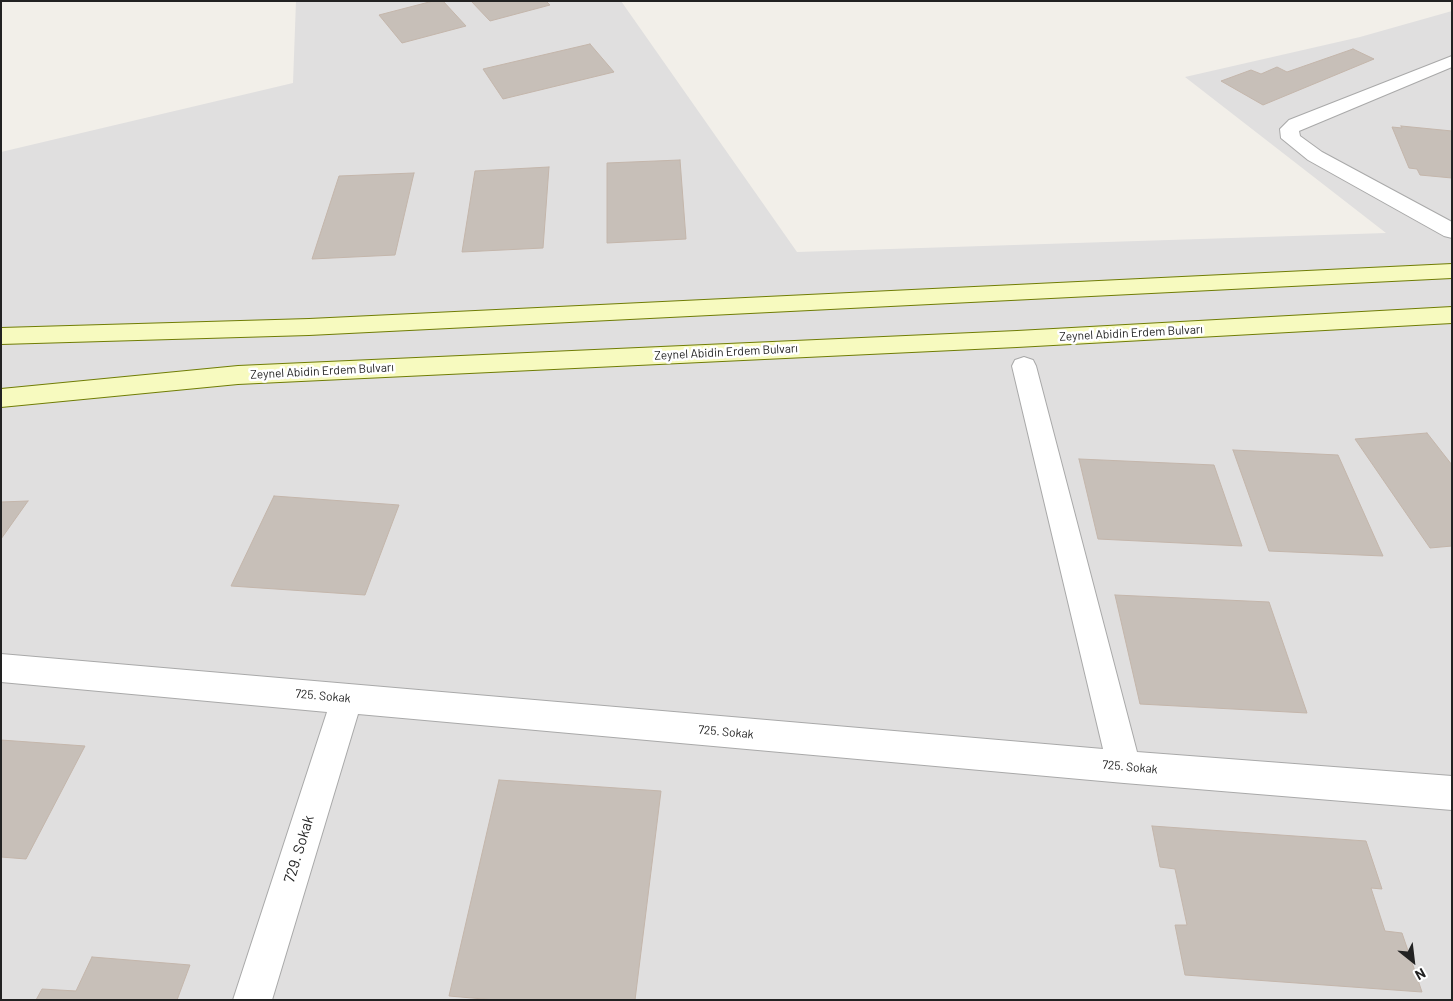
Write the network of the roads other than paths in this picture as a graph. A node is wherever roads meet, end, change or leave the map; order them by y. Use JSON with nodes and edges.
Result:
{"nodes":[{"id":1,"x":1452,"y":61,"type":"edge"},
{"id":2,"x":1452,"y":231,"type":"edge"},
{"id":3,"x":1452,"y":271,"type":"edge"},
{"id":4,"x":1452,"y":315,"type":"edge"},
{"id":5,"x":1,"y":336,"type":"edge"},
{"id":6,"x":1024,"y":366,"type":"dead end"},
{"id":7,"x":1,"y":398,"type":"edge"},
{"id":8,"x":1,"y":668,"type":"edge"},
{"id":9,"x":347,"y":698,"type":"junction"},
{"id":10,"x":1124,"y":766,"type":"junction"},
{"id":11,"x":1452,"y":793,"type":"edge"},
{"id":12,"x":252,"y":1000,"type":"edge"}],
"edges":[{"from":1,"to":2,"type":"street"},
{"from":3,"to":5,"type":"main road"},
{"from":4,"to":7,"type":"main road","name":"Zeynel Abidin Erdem Bulvarı"},
{"from":6,"to":10,"type":"street"},
{"from":8,"to":9,"type":"street","name":"725. Sokak"},
{"from":9,"to":10,"type":"street","name":"725. Sokak"},
{"from":9,"to":12,"type":"street","name":"729. Sokak"},
{"from":10,"to":11,"type":"street","name":"725. Sokak"}]}
